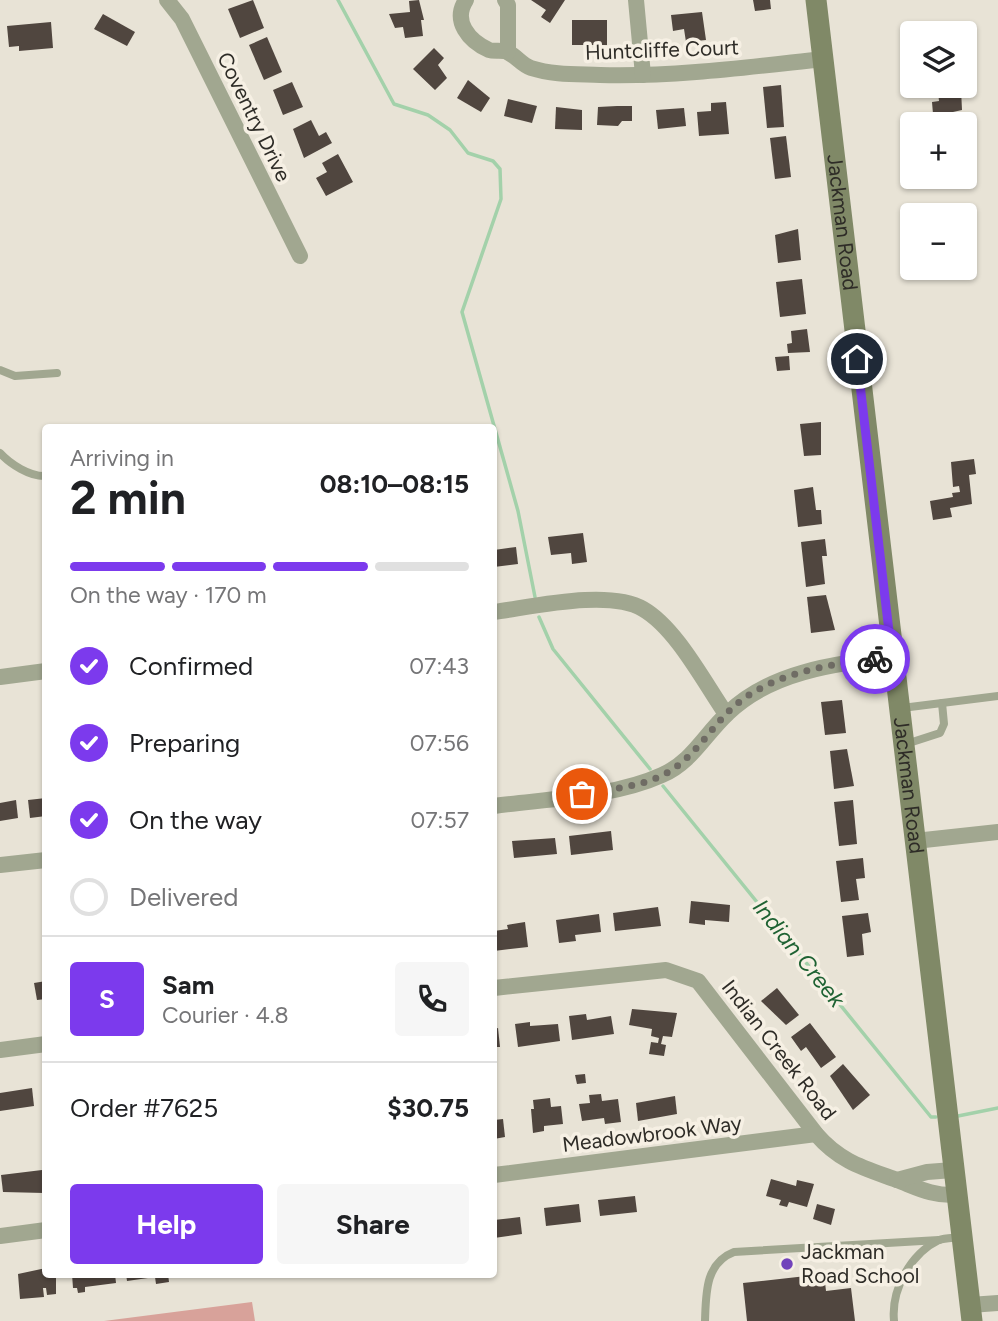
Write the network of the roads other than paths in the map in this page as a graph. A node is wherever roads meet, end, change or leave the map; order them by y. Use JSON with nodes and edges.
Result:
{"nodes":[{"id":1,"x":167,"y":0,"type":"edge"},
{"id":2,"x":466,"y":0,"type":"edge"},
{"id":3,"x":505,"y":0,"type":"edge"},
{"id":4,"x":636,"y":0,"type":"edge"},
{"id":5,"x":817,"y":0,"type":"edge"},
{"id":6,"x":508,"y":52,"type":"junction"},
{"id":7,"x":823,"y":59,"type":"junction"},
{"id":8,"x":643,"y":75,"type":"junction"},
{"id":9,"x":300,"y":256,"type":"dead end"},
{"id":10,"x":0,"y":370,"type":"edge"},
{"id":11,"x":57,"y":373,"type":"dead end"},
{"id":12,"x":0,"y":453,"type":"edge"},
{"id":13,"x":42,"y":476,"type":"edge"},
{"id":14,"x":497,"y":612,"type":"edge"},
{"id":15,"x":892,"y":657,"type":"junction"},
{"id":16,"x":42,"y":672,"type":"edge"},
{"id":17,"x":0,"y":677,"type":"edge"},
{"id":18,"x":998,"y":696,"type":"edge"},
{"id":19,"x":942,"y":703,"type":"junction"},
{"id":20,"x":899,"y":709,"type":"junction"},
{"id":21,"x":726,"y":714,"type":"junction"},
{"id":22,"x":903,"y":744,"type":"junction"},
{"id":23,"x":497,"y":806,"type":"edge"},
{"id":24,"x":998,"y":832,"type":"edge"},
{"id":25,"x":915,"y":841,"type":"junction"},
{"id":26,"x":42,"y":860,"type":"edge"},
{"id":27,"x":0,"y":865,"type":"edge"},
{"id":28,"x":497,"y":988,"type":"edge"},
{"id":29,"x":42,"y":1045,"type":"edge"},
{"id":30,"x":0,"y":1050,"type":"edge"},
{"id":31,"x":816,"y":1134,"type":"junction"},
{"id":32,"x":953,"y":1170,"type":"junction"},
{"id":33,"x":497,"y":1175,"type":"edge"},
{"id":34,"x":897,"y":1180,"type":"junction"},
{"id":35,"x":956,"y":1195,"type":"junction"},
{"id":36,"x":42,"y":1231,"type":"edge"},
{"id":37,"x":0,"y":1236,"type":"edge"},
{"id":38,"x":961,"y":1237,"type":"junction"},
{"id":39,"x":939,"y":1240,"type":"junction"},
{"id":40,"x":998,"y":1303,"type":"edge"},
{"id":41,"x":971,"y":1313,"type":"edge"},
{"id":42,"x":705,"y":1321,"type":"edge"},
{"id":43,"x":894,"y":1321,"type":"edge"}],
"edges":[{"from":1,"to":9,"type":"street","name":"Coventry Drive"},
{"from":2,"to":6,"type":"street","name":"Huntcliffe Court"},
{"from":3,"to":6,"type":"street"},
{"from":4,"to":8,"type":"street"},
{"from":5,"to":7,"type":"street","name":"Jackman Road"},
{"from":6,"to":8,"type":"street","name":"Huntcliffe Court"},
{"from":7,"to":8,"type":"street","name":"Huntcliffe Court"},
{"from":7,"to":15,"type":"street","name":"Jackman Road"},
{"from":10,"to":11,"type":"lane"},
{"from":12,"to":13,"type":"lane"},
{"from":14,"to":21,"type":"street"},
{"from":15,"to":20,"type":"street","name":"Jackman Road"},
{"from":15,"to":21,"type":"street"},
{"from":16,"to":17,"type":"street"},
{"from":18,"to":19,"type":"lane"},
{"from":19,"to":20,"type":"lane"},
{"from":19,"to":22,"type":"lane"},
{"from":20,"to":22,"type":"street","name":"Jackman Road"},
{"from":21,"to":23,"type":"street"},
{"from":22,"to":25,"type":"street","name":"Jackman Road"},
{"from":24,"to":25,"type":"street"},
{"from":25,"to":32,"type":"street","name":"Jackman Road"},
{"from":26,"to":27,"type":"street"},
{"from":28,"to":31,"type":"street","name":"Indian Creek Road"},
{"from":29,"to":30,"type":"street"},
{"from":31,"to":33,"type":"street","name":"Meadowbrook Way"},
{"from":31,"to":34,"type":"street","name":"Indian Creek Road"},
{"from":32,"to":34,"type":"street"},
{"from":32,"to":35,"type":"street","name":"Jackman Road"},
{"from":34,"to":35,"type":"street","name":"Indian Creek Road"},
{"from":35,"to":38,"type":"street","name":"Jackman Road"},
{"from":36,"to":37,"type":"street"},
{"from":38,"to":39,"type":"lane"},
{"from":38,"to":41,"type":"street","name":"Jackman Road"},
{"from":39,"to":42,"type":"lane"},
{"from":39,"to":43,"type":"lane"},
{"from":40,"to":41,"type":"street"}]}
